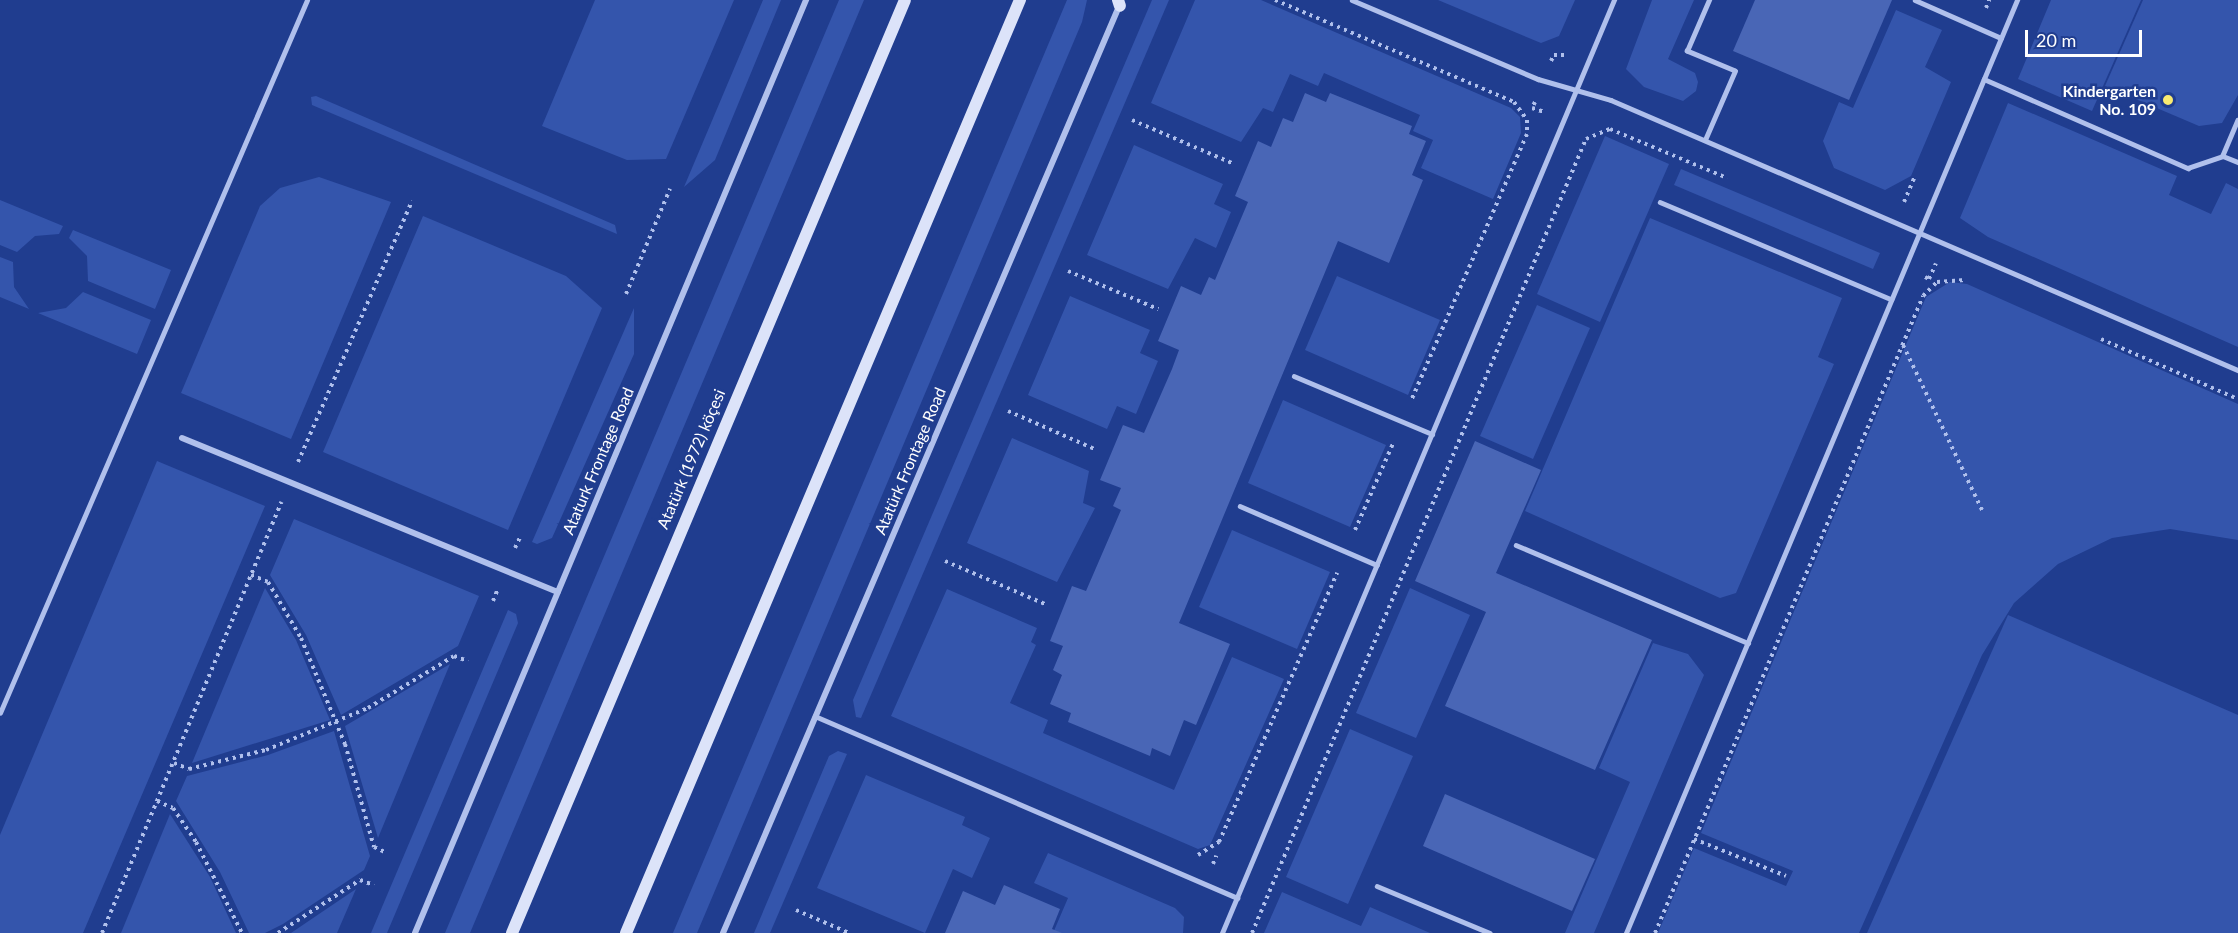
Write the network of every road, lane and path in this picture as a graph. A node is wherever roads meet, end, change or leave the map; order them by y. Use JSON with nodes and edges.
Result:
{"nodes":[{"id":1,"x":307,"y":0,"type":"edge"},
{"id":2,"x":806,"y":0,"type":"edge"},
{"id":3,"x":905,"y":0,"type":"edge"},
{"id":4,"x":1020,"y":0,"type":"edge"},
{"id":5,"x":1275,"y":0,"type":"edge"},
{"id":6,"x":1352,"y":0,"type":"edge"},
{"id":7,"x":1614,"y":0,"type":"edge"},
{"id":8,"x":1709,"y":0,"type":"edge"},
{"id":9,"x":1915,"y":0,"type":"edge"},
{"id":10,"x":2017,"y":0,"type":"edge"},
{"id":11,"x":1120,"y":2,"type":"edge"},
{"id":12,"x":2001,"y":38,"type":"junction"},
{"id":13,"x":1984,"y":79,"type":"junction"},
{"id":14,"x":1576,"y":90,"type":"junction"},
{"id":15,"x":1132,"y":120,"type":"dead end"},
{"id":16,"x":2238,"y":120,"type":"edge"},
{"id":17,"x":1705,"y":140,"type":"junction"},
{"id":18,"x":2223,"y":156,"type":"junction"},
{"id":19,"x":2238,"y":162,"type":"edge"},
{"id":20,"x":1232,"y":163,"type":"dead end"},
{"id":21,"x":1731,"y":179,"type":"dead end"},
{"id":22,"x":670,"y":189,"type":"dead end"},
{"id":23,"x":412,"y":201,"type":"dead end"},
{"id":24,"x":1660,"y":202,"type":"dead end"},
{"id":25,"x":1920,"y":230,"type":"junction"},
{"id":26,"x":1068,"y":271,"type":"dead end"},
{"id":27,"x":1969,"y":280,"type":"dead end"},
{"id":28,"x":626,"y":294,"type":"dead end"},
{"id":29,"x":1891,"y":299,"type":"junction"},
{"id":30,"x":1158,"y":309,"type":"dead end"},
{"id":31,"x":2098,"y":338,"type":"dead end"},
{"id":32,"x":1902,"y":344,"type":"junction"},
{"id":33,"x":2238,"y":370,"type":"edge"},
{"id":34,"x":1294,"y":376,"type":"dead end"},
{"id":35,"x":2238,"y":399,"type":"edge"},
{"id":36,"x":1008,"y":411,"type":"dead end"},
{"id":37,"x":1402,"y":422,"type":"junction"},
{"id":38,"x":1431,"y":435,"type":"junction"},
{"id":39,"x":182,"y":438,"type":"dead end"},
{"id":40,"x":1097,"y":450,"type":"dead end"},
{"id":41,"x":289,"y":482,"type":"junction"},
{"id":42,"x":1240,"y":506,"type":"dead end"},
{"id":43,"x":1982,"y":510,"type":"dead end"},
{"id":44,"x":1516,"y":545,"type":"dead end"},
{"id":45,"x":1346,"y":552,"type":"junction"},
{"id":46,"x":945,"y":561,"type":"dead end"},
{"id":47,"x":1377,"y":565,"type":"junction"},
{"id":48,"x":251,"y":575,"type":"junction"},
{"id":49,"x":558,"y":592,"type":"junction"},
{"id":50,"x":1047,"y":605,"type":"dead end"},
{"id":51,"x":1748,"y":643,"type":"junction"},
{"id":52,"x":468,"y":661,"type":"dead end"},
{"id":53,"x":0,"y":713,"type":"edge"},
{"id":54,"x":815,"y":716,"type":"junction"},
{"id":55,"x":337,"y":723,"type":"junction"},
{"id":56,"x":174,"y":763,"type":"junction"},
{"id":57,"x":157,"y":801,"type":"junction"},
{"id":58,"x":1694,"y":838,"type":"junction"},
{"id":59,"x":1189,"y":851,"type":"dead end"},
{"id":60,"x":387,"y":853,"type":"dead end"},
{"id":61,"x":1786,"y":876,"type":"dead end"},
{"id":62,"x":374,"y":885,"type":"dead end"},
{"id":63,"x":1377,"y":886,"type":"dead end"},
{"id":64,"x":1237,"y":898,"type":"junction"},
{"id":65,"x":796,"y":910,"type":"dead end"},
{"id":66,"x":102,"y":933,"type":"edge"},
{"id":67,"x":242,"y":933,"type":"edge"},
{"id":68,"x":278,"y":933,"type":"edge"},
{"id":69,"x":415,"y":933,"type":"edge"},
{"id":70,"x":512,"y":933,"type":"edge"},
{"id":71,"x":626,"y":933,"type":"edge"},
{"id":72,"x":723,"y":933,"type":"edge"},
{"id":73,"x":849,"y":933,"type":"edge"},
{"id":74,"x":1222,"y":933,"type":"edge"},
{"id":75,"x":1252,"y":933,"type":"edge"},
{"id":76,"x":1490,"y":933,"type":"edge"},
{"id":77,"x":1626,"y":933,"type":"edge"},
{"id":78,"x":1654,"y":933,"type":"edge"}],
"edges":[{"from":1,"to":53,"type":"lane"},
{"from":2,"to":49,"type":"street","name":"Ataturk Frontage Road"},
{"from":3,"to":70,"type":"main road","name":"Atatürk (1972) köçesi"},
{"from":4,"to":71,"type":"main road"},
{"from":5,"to":37,"type":"path"},
{"from":6,"to":14,"type":"lane"},
{"from":7,"to":14,"type":"lane"},
{"from":8,"to":17,"type":"lane"},
{"from":9,"to":12,"type":"lane"},
{"from":10,"to":12,"type":"lane"},
{"from":11,"to":54,"type":"street","name":"Atatürk Frontage Road"},
{"from":12,"to":13,"type":"lane"},
{"from":13,"to":18,"type":"lane"},
{"from":13,"to":25,"type":"lane"},
{"from":14,"to":17,"type":"lane"},
{"from":14,"to":38,"type":"lane"},
{"from":15,"to":20,"type":"path"},
{"from":16,"to":18,"type":"lane"},
{"from":17,"to":25,"type":"lane"},
{"from":18,"to":19,"type":"lane"},
{"from":21,"to":75,"type":"path"},
{"from":22,"to":28,"type":"path"},
{"from":23,"to":41,"type":"path"},
{"from":24,"to":29,"type":"lane"},
{"from":25,"to":29,"type":"lane"},
{"from":25,"to":33,"type":"lane"},
{"from":26,"to":30,"type":"path"},
{"from":27,"to":32,"type":"path"},
{"from":29,"to":51,"type":"lane"},
{"from":31,"to":35,"type":"path"},
{"from":32,"to":43,"type":"path"},
{"from":32,"to":58,"type":"path"},
{"from":34,"to":37,"type":"lane"},
{"from":36,"to":40,"type":"path"},
{"from":37,"to":38,"type":"lane"},
{"from":37,"to":45,"type":"path"},
{"from":38,"to":47,"type":"lane"},
{"from":39,"to":41,"type":"street"},
{"from":41,"to":48,"type":"path"},
{"from":41,"to":49,"type":"street"},
{"from":42,"to":45,"type":"lane"},
{"from":44,"to":51,"type":"lane"},
{"from":45,"to":47,"type":"lane"},
{"from":45,"to":59,"type":"path"},
{"from":46,"to":50,"type":"path"},
{"from":47,"to":64,"type":"lane"},
{"from":48,"to":55,"type":"path"},
{"from":48,"to":56,"type":"path"},
{"from":49,"to":69,"type":"street","name":"Ataturk Frontage Road"},
{"from":51,"to":77,"type":"lane"},
{"from":52,"to":55,"type":"path"},
{"from":54,"to":64,"type":"lane"},
{"from":54,"to":72,"type":"street","name":"Atatürk Frontage Road"},
{"from":55,"to":56,"type":"path"},
{"from":55,"to":60,"type":"path"},
{"from":56,"to":57,"type":"path"},
{"from":57,"to":66,"type":"path"},
{"from":57,"to":67,"type":"path"},
{"from":58,"to":61,"type":"path"},
{"from":58,"to":78,"type":"path"},
{"from":62,"to":68,"type":"path"},
{"from":63,"to":76,"type":"lane"},
{"from":64,"to":74,"type":"lane"},
{"from":65,"to":73,"type":"path"}]}
